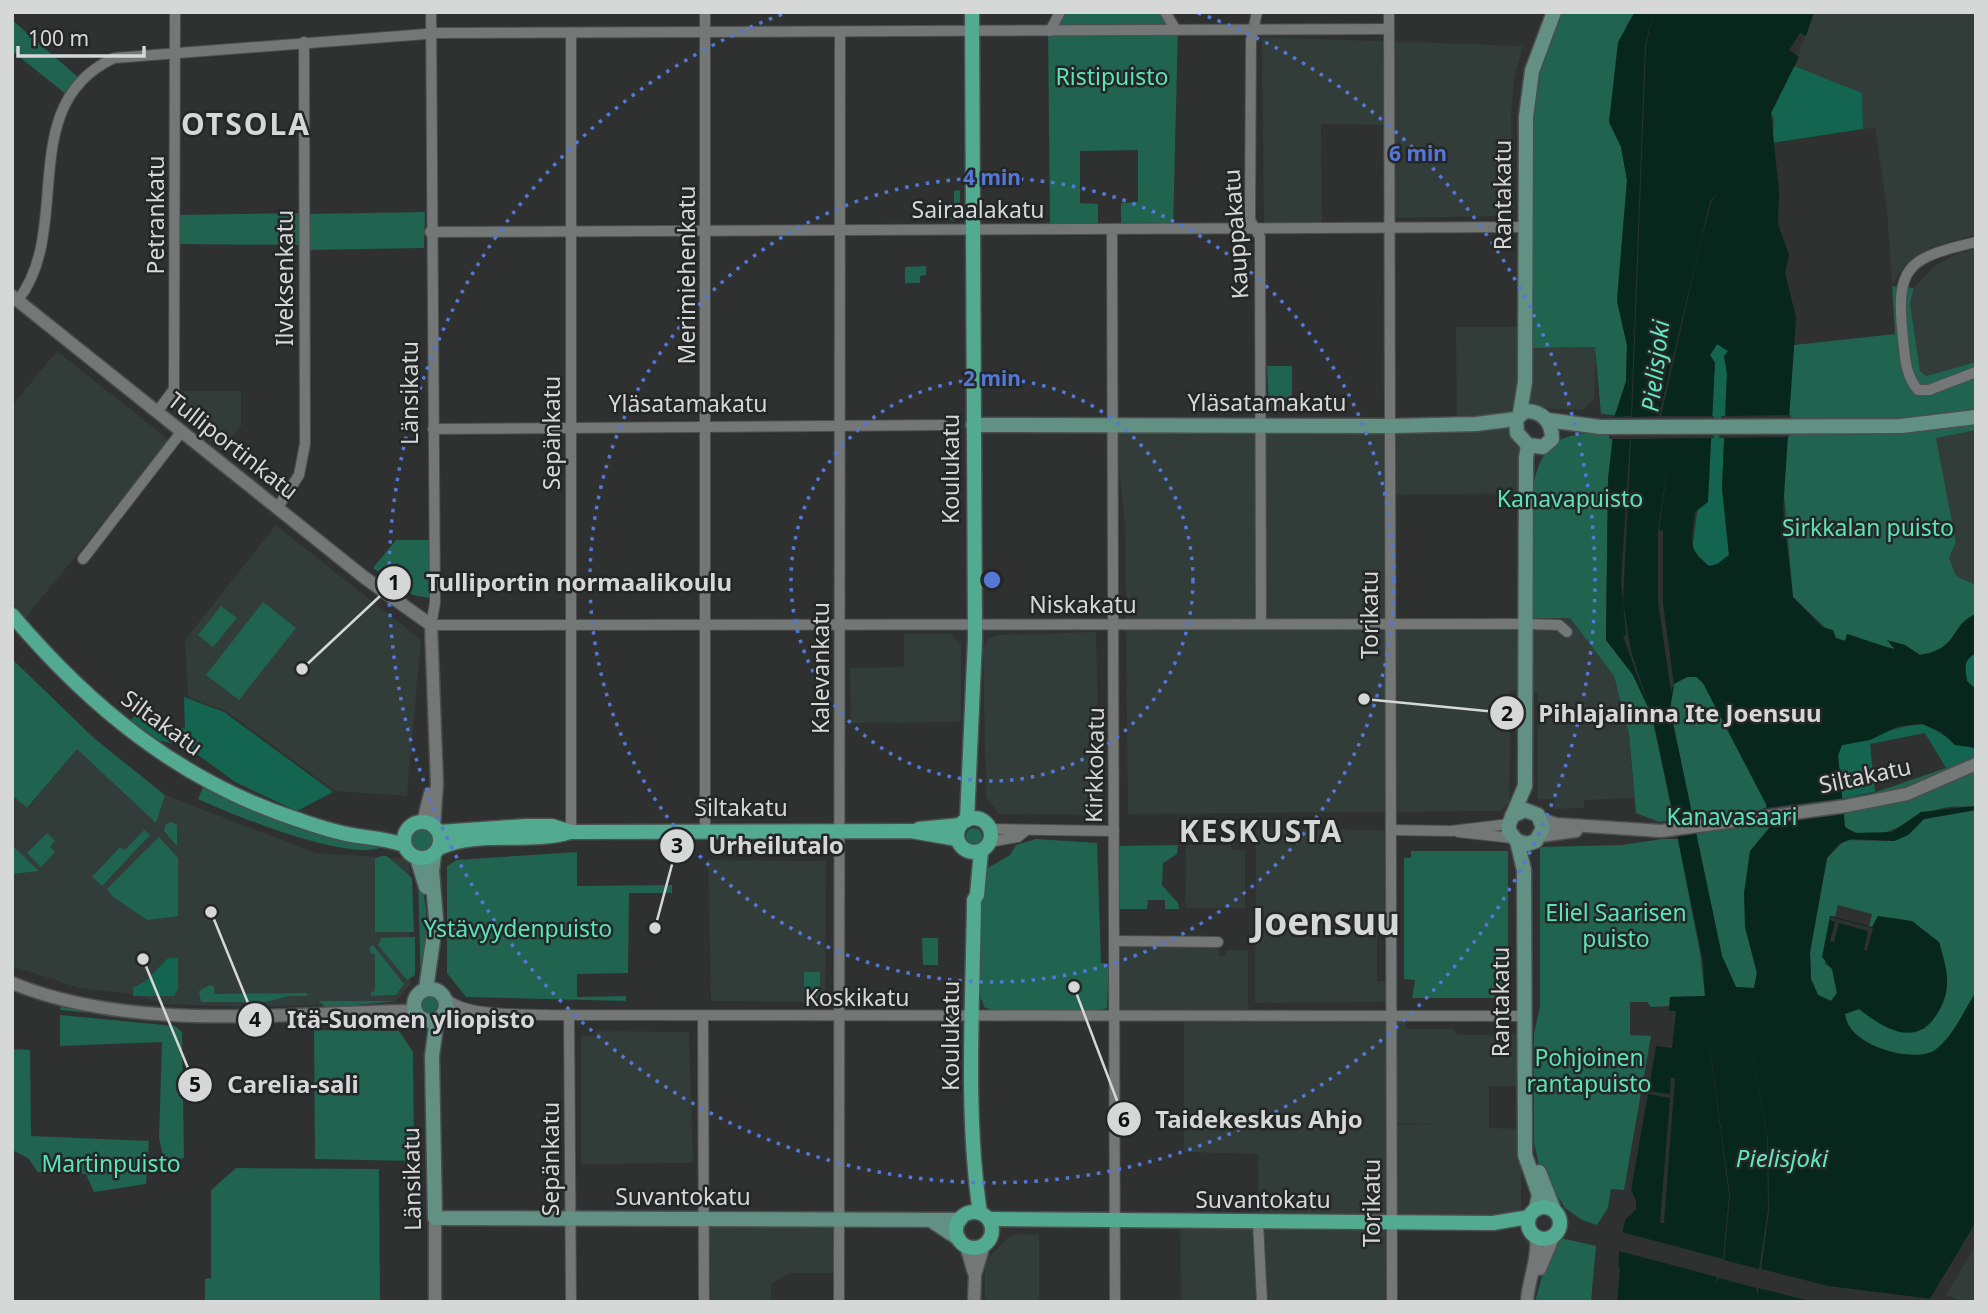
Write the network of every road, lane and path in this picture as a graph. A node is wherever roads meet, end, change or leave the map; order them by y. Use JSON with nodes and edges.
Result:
{"nodes":[{"id":1,"x":175,"y":12,"type":"edge"},
{"id":2,"x":431,"y":12,"type":"edge"},
{"id":3,"x":705,"y":12,"type":"edge"},
{"id":4,"x":972,"y":12,"type":"edge"},
{"id":5,"x":1060,"y":12,"type":"edge"},
{"id":6,"x":1165,"y":12,"type":"edge"},
{"id":7,"x":1257,"y":12,"type":"edge"},
{"id":8,"x":1389,"y":12,"type":"edge"},
{"id":9,"x":1554,"y":12,"type":"edge"},
{"id":10,"x":1389,"y":29,"type":"junction"},
{"id":11,"x":972,"y":30,"type":"junction"},
{"id":12,"x":1176,"y":30,"type":"junction"},
{"id":13,"x":1254,"y":30,"type":"junction"},
{"id":14,"x":1050,"y":31,"type":"junction"},
{"id":15,"x":705,"y":32,"type":"junction"},
{"id":16,"x":431,"y":33,"type":"junction"},
{"id":17,"x":571,"y":33,"type":"junction"},
{"id":18,"x":841,"y":33,"type":"junction"},
{"id":19,"x":304,"y":42,"type":"junction"},
{"id":20,"x":175,"y":53,"type":"junction"},
{"id":21,"x":1526,"y":227,"type":"junction"},
{"id":22,"x":972,"y":229,"type":"junction"},
{"id":23,"x":1112,"y":229,"type":"junction"},
{"id":24,"x":1255,"y":229,"type":"junction"},
{"id":25,"x":1389,"y":229,"type":"junction"},
{"id":26,"x":572,"y":230,"type":"junction"},
{"id":27,"x":705,"y":230,"type":"junction"},
{"id":28,"x":839,"y":230,"type":"junction"},
{"id":29,"x":430,"y":232,"type":"junction"},
{"id":30,"x":1976,"y":242,"type":"edge"},
{"id":31,"x":15,"y":298,"type":"edge"},
{"id":32,"x":1976,"y":373,"type":"edge"},
{"id":33,"x":1525,"y":382,"type":"junction"},
{"id":34,"x":1976,"y":409,"type":"edge"},
{"id":35,"x":157,"y":412,"type":"junction"},
{"id":36,"x":1543,"y":416,"type":"junction"},
{"id":37,"x":1976,"y":417,"type":"edge"},
{"id":38,"x":1518,"y":422,"type":"junction"},
{"id":39,"x":943,"y":425,"type":"dead end"},
{"id":40,"x":973,"y":425,"type":"junction"},
{"id":41,"x":1856,"y":425,"type":"junction"},
{"id":42,"x":706,"y":426,"type":"junction"},
{"id":43,"x":841,"y":426,"type":"junction"},
{"id":44,"x":1113,"y":426,"type":"junction"},
{"id":45,"x":1261,"y":426,"type":"junction"},
{"id":46,"x":1391,"y":426,"type":"junction"},
{"id":47,"x":572,"y":427,"type":"junction"},
{"id":48,"x":1598,"y":427,"type":"junction"},
{"id":49,"x":433,"y":429,"type":"junction"},
{"id":50,"x":182,"y":431,"type":"junction"},
{"id":51,"x":1548,"y":443,"type":"junction"},
{"id":52,"x":1528,"y":445,"type":"junction"},
{"id":53,"x":1526,"y":495,"type":"junction"},
{"id":54,"x":278,"y":508,"type":"junction"},
{"id":55,"x":83,"y":559,"type":"dead end"},
{"id":56,"x":12,"y":615,"type":"edge"},
{"id":57,"x":1261,"y":623,"type":"junction"},
{"id":58,"x":572,"y":624,"type":"junction"},
{"id":59,"x":707,"y":624,"type":"junction"},
{"id":60,"x":840,"y":624,"type":"junction"},
{"id":61,"x":975,"y":624,"type":"junction"},
{"id":62,"x":1115,"y":624,"type":"junction"},
{"id":63,"x":1389,"y":624,"type":"junction"},
{"id":64,"x":1525,"y":624,"type":"junction"},
{"id":65,"x":431,"y":625,"type":"junction"},
{"id":66,"x":1567,"y":632,"type":"dead end"},
{"id":67,"x":1976,"y":764,"type":"edge"},
{"id":68,"x":1525,"y":786,"type":"junction"},
{"id":69,"x":1539,"y":817,"type":"junction"},
{"id":70,"x":316,"y":824,"type":"junction"},
{"id":71,"x":432,"y":827,"type":"junction"},
{"id":72,"x":1594,"y":828,"type":"junction"},
{"id":73,"x":408,"y":829,"type":"junction"},
{"id":74,"x":1391,"y":830,"type":"junction"},
{"id":75,"x":1513,"y":830,"type":"junction"},
{"id":76,"x":705,"y":831,"type":"junction"},
{"id":77,"x":840,"y":831,"type":"junction"},
{"id":78,"x":1114,"y":831,"type":"junction"},
{"id":79,"x":571,"y":832,"type":"junction"},
{"id":80,"x":974,"y":835,"type":"junction"},
{"id":81,"x":1538,"y":839,"type":"junction"},
{"id":82,"x":404,"y":845,"type":"junction"},
{"id":83,"x":437,"y":851,"type":"junction"},
{"id":84,"x":418,"y":858,"type":"junction"},
{"id":85,"x":1524,"y":870,"type":"junction"},
{"id":86,"x":1114,"y":941,"type":"junction"},
{"id":87,"x":1218,"y":942,"type":"dead end"},
{"id":88,"x":433,"y":944,"type":"junction"},
{"id":89,"x":12,"y":983,"type":"edge"},
{"id":90,"x":436,"y":992,"type":"junction"},
{"id":91,"x":415,"y":999,"type":"junction"},
{"id":92,"x":365,"y":1012,"type":"junction"},
{"id":93,"x":484,"y":1012,"type":"junction"},
{"id":94,"x":569,"y":1015,"type":"junction"},
{"id":95,"x":419,"y":1016,"type":"junction"},
{"id":96,"x":703,"y":1016,"type":"junction"},
{"id":97,"x":1524,"y":1016,"type":"junction"},
{"id":98,"x":440,"y":1017,"type":"junction"},
{"id":99,"x":839,"y":1017,"type":"junction"},
{"id":100,"x":1391,"y":1017,"type":"junction"},
{"id":101,"x":973,"y":1018,"type":"junction"},
{"id":102,"x":1114,"y":1018,"type":"junction"},
{"id":103,"x":432,"y":1056,"type":"junction"},
{"id":104,"x":1524,"y":1135,"type":"junction"},
{"id":105,"x":1554,"y":1210,"type":"junction"},
{"id":106,"x":973,"y":1217,"type":"junction"},
{"id":107,"x":435,"y":1218,"type":"junction"},
{"id":108,"x":570,"y":1219,"type":"junction"},
{"id":109,"x":704,"y":1220,"type":"junction"},
{"id":110,"x":839,"y":1220,"type":"junction"},
{"id":111,"x":931,"y":1220,"type":"junction"},
{"id":112,"x":1033,"y":1220,"type":"junction"},
{"id":113,"x":1116,"y":1222,"type":"junction"},
{"id":114,"x":1258,"y":1223,"type":"junction"},
{"id":115,"x":1391,"y":1223,"type":"junction"},
{"id":116,"x":1532,"y":1223,"type":"junction"},
{"id":117,"x":1553,"y":1238,"type":"junction"},
{"id":118,"x":988,"y":1240,"type":"junction"},
{"id":119,"x":963,"y":1243,"type":"junction"},
{"id":120,"x":975,"y":1275,"type":"junction"},
{"id":121,"x":1527,"y":1300,"type":"edge"},
{"id":122,"x":435,"y":1302,"type":"edge"},
{"id":123,"x":571,"y":1302,"type":"edge"},
{"id":124,"x":704,"y":1302,"type":"edge"},
{"id":125,"x":839,"y":1302,"type":"edge"},
{"id":126,"x":974,"y":1302,"type":"edge"},
{"id":127,"x":1115,"y":1302,"type":"edge"},
{"id":128,"x":1262,"y":1302,"type":"edge"},
{"id":129,"x":1392,"y":1302,"type":"edge"}],
"edges":[{"from":1,"to":20,"type":"street","name":"Petrankatu"},
{"from":2,"to":16,"type":"street","name":"Länsikatu"},
{"from":3,"to":15,"type":"street","name":"Merimiehenkatu"},
{"from":4,"to":11,"type":"main road","name":"Koulukatu"},
{"from":5,"to":14,"type":"street"},
{"from":6,"to":12,"type":"street"},
{"from":7,"to":13,"type":"street","name":"Kauppakatu"},
{"from":8,"to":10,"type":"street","name":"Torikatu"},
{"from":9,"to":21,"type":"main road","name":"Rantakatu"},
{"from":10,"to":13,"type":"street"},
{"from":10,"to":25,"type":"street","name":"Torikatu"},
{"from":11,"to":14,"type":"street"},
{"from":11,"to":18,"type":"street"},
{"from":11,"to":22,"type":"main road","name":"Koulukatu"},
{"from":12,"to":13,"type":"street"},
{"from":12,"to":14,"type":"street"},
{"from":13,"to":24,"type":"street","name":"Kauppakatu"},
{"from":15,"to":17,"type":"street"},
{"from":15,"to":18,"type":"street"},
{"from":15,"to":27,"type":"street","name":"Merimiehenkatu"},
{"from":16,"to":17,"type":"street"},
{"from":16,"to":19,"type":"street"},
{"from":16,"to":29,"type":"street","name":"Länsikatu"},
{"from":17,"to":26,"type":"street","name":"Sepänkatu"},
{"from":18,"to":28,"type":"street","name":"Kalevankatu"},
{"from":19,"to":20,"type":"street"},
{"from":19,"to":54,"type":"street","name":"Ilveksenkatu"},
{"from":20,"to":31,"type":"street"},
{"from":20,"to":35,"type":"street","name":"Petrankatu"},
{"from":21,"to":25,"type":"street","name":"Sairaalakatu"},
{"from":21,"to":33,"type":"main road","name":"Rantakatu"},
{"from":22,"to":23,"type":"street","name":"Sairaalakatu"},
{"from":22,"to":28,"type":"street","name":"Sairaalakatu"},
{"from":22,"to":40,"type":"main road","name":"Koulukatu"},
{"from":23,"to":24,"type":"street","name":"Sairaalakatu"},
{"from":23,"to":44,"type":"street","name":"Kirkkokatu"},
{"from":24,"to":25,"type":"street","name":"Sairaalakatu"},
{"from":24,"to":45,"type":"street","name":"Kauppakatu"},
{"from":25,"to":46,"type":"street","name":"Torikatu"},
{"from":26,"to":27,"type":"street","name":"Sairaalakatu"},
{"from":26,"to":29,"type":"street","name":"Sairaalakatu"},
{"from":26,"to":47,"type":"street","name":"Sepänkatu"},
{"from":27,"to":28,"type":"street","name":"Sairaalakatu"},
{"from":27,"to":42,"type":"street","name":"Merimiehenkatu"},
{"from":28,"to":43,"type":"street","name":"Kalevankatu"},
{"from":29,"to":49,"type":"street","name":"Länsikatu"},
{"from":30,"to":32,"type":"street"},
{"from":31,"to":35,"type":"street","name":"Tulliportinkatu"},
{"from":33,"to":36,"type":"main road","name":"Rantakatu"},
{"from":33,"to":38,"type":"main road","name":"Rantakatu"},
{"from":34,"to":41,"type":"main road"},
{"from":35,"to":50,"type":"street","name":"Tulliportinkatu"},
{"from":36,"to":38,"type":"main road","name":"Yläsatamakatu"},
{"from":36,"to":48,"type":"main road"},
{"from":36,"to":51,"type":"main road","name":"Rantakatu"},
{"from":37,"to":41,"type":"main road"},
{"from":38,"to":46,"type":"main road","name":"Yläsatamakatu"},
{"from":38,"to":52,"type":"main road"},
{"from":39,"to":43,"type":"street","name":"Yläsatamakatu"},
{"from":40,"to":44,"type":"main road","name":"Yläsatamakatu"},
{"from":40,"to":61,"type":"main road","name":"Koulukatu"},
{"from":41,"to":48,"type":"main road"},
{"from":42,"to":43,"type":"street","name":"Yläsatamakatu"},
{"from":42,"to":47,"type":"street","name":"Yläsatamakatu"},
{"from":42,"to":59,"type":"street","name":"Merimiehenkatu"},
{"from":43,"to":60,"type":"street","name":"Kalevankatu"},
{"from":44,"to":45,"type":"main road","name":"Yläsatamakatu"},
{"from":44,"to":62,"type":"street","name":"Kirkkokatu"},
{"from":45,"to":46,"type":"main road","name":"Yläsatamakatu"},
{"from":45,"to":57,"type":"street","name":"Kauppakatu"},
{"from":46,"to":63,"type":"street","name":"Torikatu"},
{"from":47,"to":49,"type":"street","name":"Yläsatamakatu"},
{"from":47,"to":58,"type":"street","name":"Sepänkatu"},
{"from":48,"to":51,"type":"main road"},
{"from":49,"to":65,"type":"street","name":"Länsikatu"},
{"from":50,"to":54,"type":"street","name":"Tulliportinkatu"},
{"from":50,"to":55,"type":"street"},
{"from":51,"to":52,"type":"main road"},
{"from":51,"to":53,"type":"main road"},
{"from":52,"to":53,"type":"main road"},
{"from":53,"to":64,"type":"main road"},
{"from":54,"to":65,"type":"street","name":"Tulliportinkatu"},
{"from":56,"to":70,"type":"main road","name":"Siltakatu"},
{"from":57,"to":62,"type":"street","name":"Niskakatu"},
{"from":57,"to":63,"type":"street","name":"Niskakatu"},
{"from":58,"to":59,"type":"street","name":"Niskakatu"},
{"from":58,"to":65,"type":"street","name":"Niskakatu"},
{"from":58,"to":79,"type":"street","name":"Sepänkatu"},
{"from":59,"to":60,"type":"street","name":"Niskakatu"},
{"from":59,"to":76,"type":"street","name":"Merimiehenkatu"},
{"from":60,"to":61,"type":"street","name":"Niskakatu"},
{"from":60,"to":77,"type":"street","name":"Kalevankatu"},
{"from":61,"to":62,"type":"street","name":"Niskakatu"},
{"from":61,"to":80,"type":"main road","name":"Koulukatu"},
{"from":62,"to":78,"type":"street","name":"Kirkkokatu"},
{"from":63,"to":64,"type":"street","name":"Niskakatu"},
{"from":63,"to":74,"type":"street","name":"Torikatu"},
{"from":64,"to":66,"type":"street","name":"Niskakatu"},
{"from":64,"to":68,"type":"main road"},
{"from":65,"to":71,"type":"street","name":"Länsikatu"},
{"from":67,"to":72,"type":"street","name":"Siltakatu"},
{"from":68,"to":69,"type":"main road"},
{"from":68,"to":75,"type":"main road"},
{"from":69,"to":72,"type":"street","name":"Siltakatu"},
{"from":69,"to":75,"type":"main road"},
{"from":69,"to":81,"type":"main road"},
{"from":70,"to":73,"type":"main road","name":"Siltakatu"},
{"from":70,"to":82,"type":"main road","name":"Siltakatu"},
{"from":71,"to":73,"type":"main road"},
{"from":71,"to":79,"type":"main road","name":"Siltakatu"},
{"from":71,"to":83,"type":"main road"},
{"from":72,"to":81,"type":"street","name":"Siltakatu"},
{"from":73,"to":82,"type":"main road"},
{"from":74,"to":75,"type":"street"},
{"from":74,"to":100,"type":"street","name":"Torikatu"},
{"from":75,"to":81,"type":"main road"},
{"from":75,"to":85,"type":"main road","name":"Rantakatu"},
{"from":76,"to":77,"type":"main road","name":"Siltakatu"},
{"from":76,"to":79,"type":"main road","name":"Siltakatu"},
{"from":77,"to":80,"type":"main road","name":"Siltakatu"},
{"from":77,"to":99,"type":"street","name":"Kalevankatu"},
{"from":78,"to":80,"type":"street","name":"Siltakatu"},
{"from":78,"to":86,"type":"street","name":"Kirkkokatu"},
{"from":79,"to":83,"type":"main road","name":"Siltakatu"},
{"from":80,"to":101,"type":"main road","name":"Koulukatu"},
{"from":81,"to":85,"type":"main road","name":"Rantakatu"},
{"from":82,"to":84,"type":"main road"},
{"from":83,"to":84,"type":"main road","name":"Siltakatu"},
{"from":83,"to":88,"type":"main road"},
{"from":84,"to":88,"type":"main road"},
{"from":85,"to":97,"type":"main road","name":"Rantakatu"},
{"from":86,"to":87,"type":"street"},
{"from":86,"to":102,"type":"street","name":"Kirkkokatu"},
{"from":88,"to":90,"type":"main road"},
{"from":89,"to":92,"type":"street"},
{"from":90,"to":91,"type":"main road"},
{"from":90,"to":93,"type":"street","name":"Koskikatu"},
{"from":90,"to":98,"type":"main road","name":"Länsikatu"},
{"from":91,"to":92,"type":"street"},
{"from":91,"to":95,"type":"main road","name":"Länsikatu"},
{"from":92,"to":95,"type":"street"},
{"from":93,"to":94,"type":"street","name":"Koskikatu"},
{"from":93,"to":98,"type":"street","name":"Koskikatu"},
{"from":94,"to":96,"type":"street","name":"Koskikatu"},
{"from":94,"to":108,"type":"street","name":"Sepänkatu"},
{"from":95,"to":98,"type":"main road"},
{"from":95,"to":103,"type":"main road","name":"Länsikatu"},
{"from":96,"to":99,"type":"street","name":"Koskikatu"},
{"from":96,"to":109,"type":"street"},
{"from":97,"to":100,"type":"street","name":"Koskikatu"},
{"from":97,"to":104,"type":"main road","name":"Rantakatu"},
{"from":98,"to":103,"type":"main road","name":"Länsikatu"},
{"from":99,"to":101,"type":"street","name":"Koskikatu"},
{"from":99,"to":110,"type":"street","name":"Kalevankatu"},
{"from":100,"to":102,"type":"street","name":"Koskikatu"},
{"from":100,"to":115,"type":"street","name":"Torikatu"},
{"from":101,"to":102,"type":"street","name":"Koskikatu"},
{"from":101,"to":106,"type":"main road","name":"Koulukatu"},
{"from":102,"to":113,"type":"street","name":"Kirkkokatu"},
{"from":103,"to":107,"type":"main road","name":"Länsikatu"},
{"from":104,"to":105,"type":"main road","name":"Rantakatu"},
{"from":104,"to":116,"type":"main road","name":"Rantakatu"},
{"from":105,"to":116,"type":"main road"},
{"from":105,"to":117,"type":"main road"},
{"from":106,"to":111,"type":"main road","name":"Suvantokatu"},
{"from":106,"to":112,"type":"main road","name":"Suvantokatu"},
{"from":106,"to":118,"type":"main road"},
{"from":106,"to":119,"type":"main road"},
{"from":107,"to":108,"type":"main road","name":"Suvantokatu"},
{"from":107,"to":122,"type":"street","name":"Länsikatu"},
{"from":108,"to":109,"type":"main road","name":"Suvantokatu"},
{"from":108,"to":123,"type":"street","name":"Sepänkatu"},
{"from":109,"to":110,"type":"main road","name":"Suvantokatu"},
{"from":109,"to":124,"type":"street"},
{"from":110,"to":111,"type":"main road","name":"Suvantokatu"},
{"from":110,"to":125,"type":"street","name":"Kalevankatu"},
{"from":111,"to":119,"type":"main road"},
{"from":112,"to":113,"type":"main road","name":"Suvantokatu"},
{"from":112,"to":118,"type":"main road","name":"Suvantokatu"},
{"from":113,"to":114,"type":"main road","name":"Suvantokatu"},
{"from":113,"to":127,"type":"street","name":"Kirkkokatu"},
{"from":114,"to":115,"type":"main road","name":"Suvantokatu"},
{"from":114,"to":128,"type":"street"},
{"from":115,"to":116,"type":"main road","name":"Suvantokatu"},
{"from":115,"to":129,"type":"street","name":"Torikatu"},
{"from":116,"to":117,"type":"main road"},
{"from":116,"to":121,"type":"street","name":"Rantakatu"},
{"from":117,"to":121,"type":"street","name":"Rantakatu"},
{"from":118,"to":119,"type":"main road","name":"Suvantokatu"},
{"from":118,"to":120,"type":"street"},
{"from":119,"to":120,"type":"street"},
{"from":120,"to":126,"type":"street"}]}
